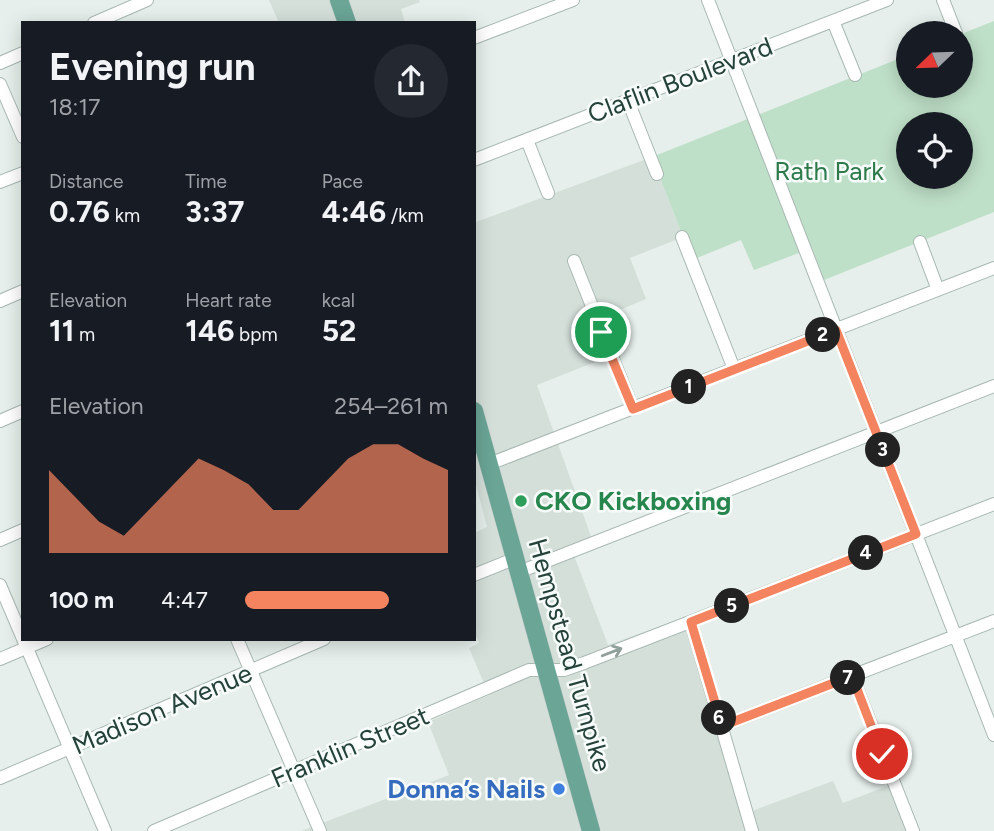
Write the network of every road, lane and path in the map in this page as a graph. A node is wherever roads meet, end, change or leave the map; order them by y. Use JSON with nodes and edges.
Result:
{"nodes":[{"id":1,"x":147,"y":0,"type":"edge"},
{"id":2,"x":339,"y":0,"type":"edge"},
{"id":3,"x":573,"y":0,"type":"edge"},
{"id":4,"x":708,"y":0,"type":"edge"},
{"id":5,"x":887,"y":0,"type":"edge"},
{"id":6,"x":943,"y":0,"type":"edge"},
{"id":7,"x":99,"y":21,"type":"edge"},
{"id":8,"x":346,"y":21,"type":"edge"},
{"id":9,"x":833,"y":21,"type":"junction"},
{"id":10,"x":951,"y":21,"type":"edge"},
{"id":11,"x":476,"y":37,"type":"edge"},
{"id":12,"x":21,"y":54,"type":"edge"},
{"id":13,"x":731,"y":61,"type":"junction"},
{"id":14,"x":0,"y":63,"type":"edge"},
{"id":15,"x":855,"y":75,"type":"dead end"},
{"id":16,"x":0,"y":84,"type":"edge"},
{"id":17,"x":628,"y":101,"type":"junction"},
{"id":18,"x":21,"y":132,"type":"edge"},
{"id":19,"x":527,"y":140,"type":"junction"},
{"id":20,"x":476,"y":159,"type":"edge"},
{"id":21,"x":21,"y":174,"type":"edge"},
{"id":22,"x":657,"y":174,"type":"dead end"},
{"id":23,"x":0,"y":182,"type":"edge"},
{"id":24,"x":548,"y":193,"type":"dead end"},
{"id":25,"x":682,"y":237,"type":"dead end"},
{"id":26,"x":920,"y":242,"type":"dead end"},
{"id":27,"x":574,"y":261,"type":"dead end"},
{"id":28,"x":994,"y":268,"type":"edge"},
{"id":29,"x":939,"y":290,"type":"junction"},
{"id":30,"x":21,"y":292,"type":"edge"},
{"id":31,"x":0,"y":301,"type":"edge"},
{"id":32,"x":836,"y":330,"type":"junction"},
{"id":33,"x":734,"y":369,"type":"junction"},
{"id":34,"x":994,"y":386,"type":"edge"},
{"id":35,"x":633,"y":409,"type":"junction"},
{"id":36,"x":21,"y":412,"type":"edge"},
{"id":37,"x":0,"y":421,"type":"edge"},
{"id":38,"x":476,"y":421,"type":"edge"},
{"id":39,"x":876,"y":432,"type":"junction"},
{"id":40,"x":483,"y":457,"type":"edge"},
{"id":41,"x":994,"y":504,"type":"edge"},
{"id":42,"x":21,"y":531,"type":"edge"},
{"id":43,"x":916,"y":534,"type":"junction"},
{"id":44,"x":0,"y":540,"type":"edge"},
{"id":45,"x":517,"y":565,"type":"junction"},
{"id":46,"x":476,"y":575,"type":"edge"},
{"id":47,"x":0,"y":585,"type":"edge"},
{"id":48,"x":994,"y":621,"type":"edge"},
{"id":49,"x":691,"y":622,"type":"junction"},
{"id":50,"x":21,"y":634,"type":"edge"},
{"id":51,"x":956,"y":636,"type":"junction"},
{"id":52,"x":24,"y":641,"type":"edge"},
{"id":53,"x":43,"y":641,"type":"edge"},
{"id":54,"x":238,"y":641,"type":"edge"},
{"id":55,"x":319,"y":641,"type":"edge"},
{"id":56,"x":27,"y":648,"type":"junction"},
{"id":57,"x":0,"y":659,"type":"edge"},
{"id":58,"x":251,"y":670,"type":"junction"},
{"id":59,"x":547,"y":671,"type":"junction"},
{"id":60,"x":852,"y":676,"type":"junction"},
{"id":61,"x":722,"y":726,"type":"junction"},
{"id":62,"x":994,"y":735,"type":"edge"},
{"id":63,"x":70,"y":748,"type":"junction"},
{"id":64,"x":294,"y":771,"type":"junction"},
{"id":65,"x":0,"y":778,"type":"edge"},
{"id":66,"x":105,"y":831,"type":"edge"},
{"id":67,"x":154,"y":831,"type":"edge"},
{"id":68,"x":320,"y":831,"type":"edge"},
{"id":69,"x":592,"y":831,"type":"edge"},
{"id":70,"x":752,"y":831,"type":"edge"},
{"id":71,"x":913,"y":831,"type":"edge"}],
"edges":[{"from":1,"to":7,"type":"street"},
{"from":2,"to":8,"type":"main road"},
{"from":3,"to":11,"type":"street"},
{"from":4,"to":13,"type":"street"},
{"from":5,"to":9,"type":"street","name":"Claflin Boulevard"},
{"from":6,"to":10,"type":"street"},
{"from":9,"to":13,"type":"street","name":"Claflin Boulevard"},
{"from":9,"to":15,"type":"street"},
{"from":12,"to":14,"type":"street"},
{"from":13,"to":17,"type":"street","name":"Claflin Boulevard"},
{"from":13,"to":32,"type":"street"},
{"from":16,"to":18,"type":"street"},
{"from":17,"to":19,"type":"street","name":"Claflin Boulevard"},
{"from":17,"to":22,"type":"street"},
{"from":19,"to":20,"type":"street","name":"Claflin Boulevard"},
{"from":19,"to":24,"type":"street"},
{"from":21,"to":23,"type":"street"},
{"from":25,"to":33,"type":"street"},
{"from":26,"to":29,"type":"street"},
{"from":27,"to":35,"type":"street"},
{"from":28,"to":29,"type":"street"},
{"from":29,"to":32,"type":"street"},
{"from":30,"to":31,"type":"street"},
{"from":32,"to":33,"type":"street"},
{"from":32,"to":39,"type":"street"},
{"from":33,"to":35,"type":"street"},
{"from":34,"to":39,"type":"street"},
{"from":35,"to":40,"type":"street"},
{"from":36,"to":37,"type":"street"},
{"from":38,"to":40,"type":"main road","name":"Hempstead Turnpike"},
{"from":39,"to":43,"type":"street"},
{"from":39,"to":45,"type":"street"},
{"from":40,"to":45,"type":"main road","name":"Hempstead Turnpike"},
{"from":41,"to":43,"type":"street","name":"Franklin Street"},
{"from":42,"to":44,"type":"street"},
{"from":43,"to":49,"type":"street","name":"Franklin Street"},
{"from":43,"to":51,"type":"street"},
{"from":45,"to":46,"type":"street"},
{"from":45,"to":59,"type":"main road","name":"Hempstead Turnpike"},
{"from":47,"to":50,"type":"street"},
{"from":48,"to":51,"type":"street"},
{"from":59,"to":49,"type":"street","name":"Franklin Street","one_way":true},
{"from":49,"to":61,"type":"street"},
{"from":51,"to":60,"type":"street"},
{"from":51,"to":62,"type":"street"},
{"from":52,"to":56,"type":"street"},
{"from":53,"to":56,"type":"street"},
{"from":54,"to":58,"type":"street"},
{"from":55,"to":58,"type":"street","name":"Madison Avenue"},
{"from":56,"to":57,"type":"street"},
{"from":56,"to":63,"type":"street"},
{"from":58,"to":63,"type":"street","name":"Madison Avenue"},
{"from":58,"to":64,"type":"street"},
{"from":59,"to":64,"type":"street","name":"Franklin Street"},
{"from":59,"to":69,"type":"main road","name":"Hempstead Turnpike"},
{"from":60,"to":61,"type":"street"},
{"from":60,"to":71,"type":"street"},
{"from":61,"to":70,"type":"street"},
{"from":63,"to":65,"type":"street","name":"Madison Avenue"},
{"from":63,"to":66,"type":"street"},
{"from":64,"to":67,"type":"street","name":"Franklin Street"},
{"from":64,"to":68,"type":"street"}]}
